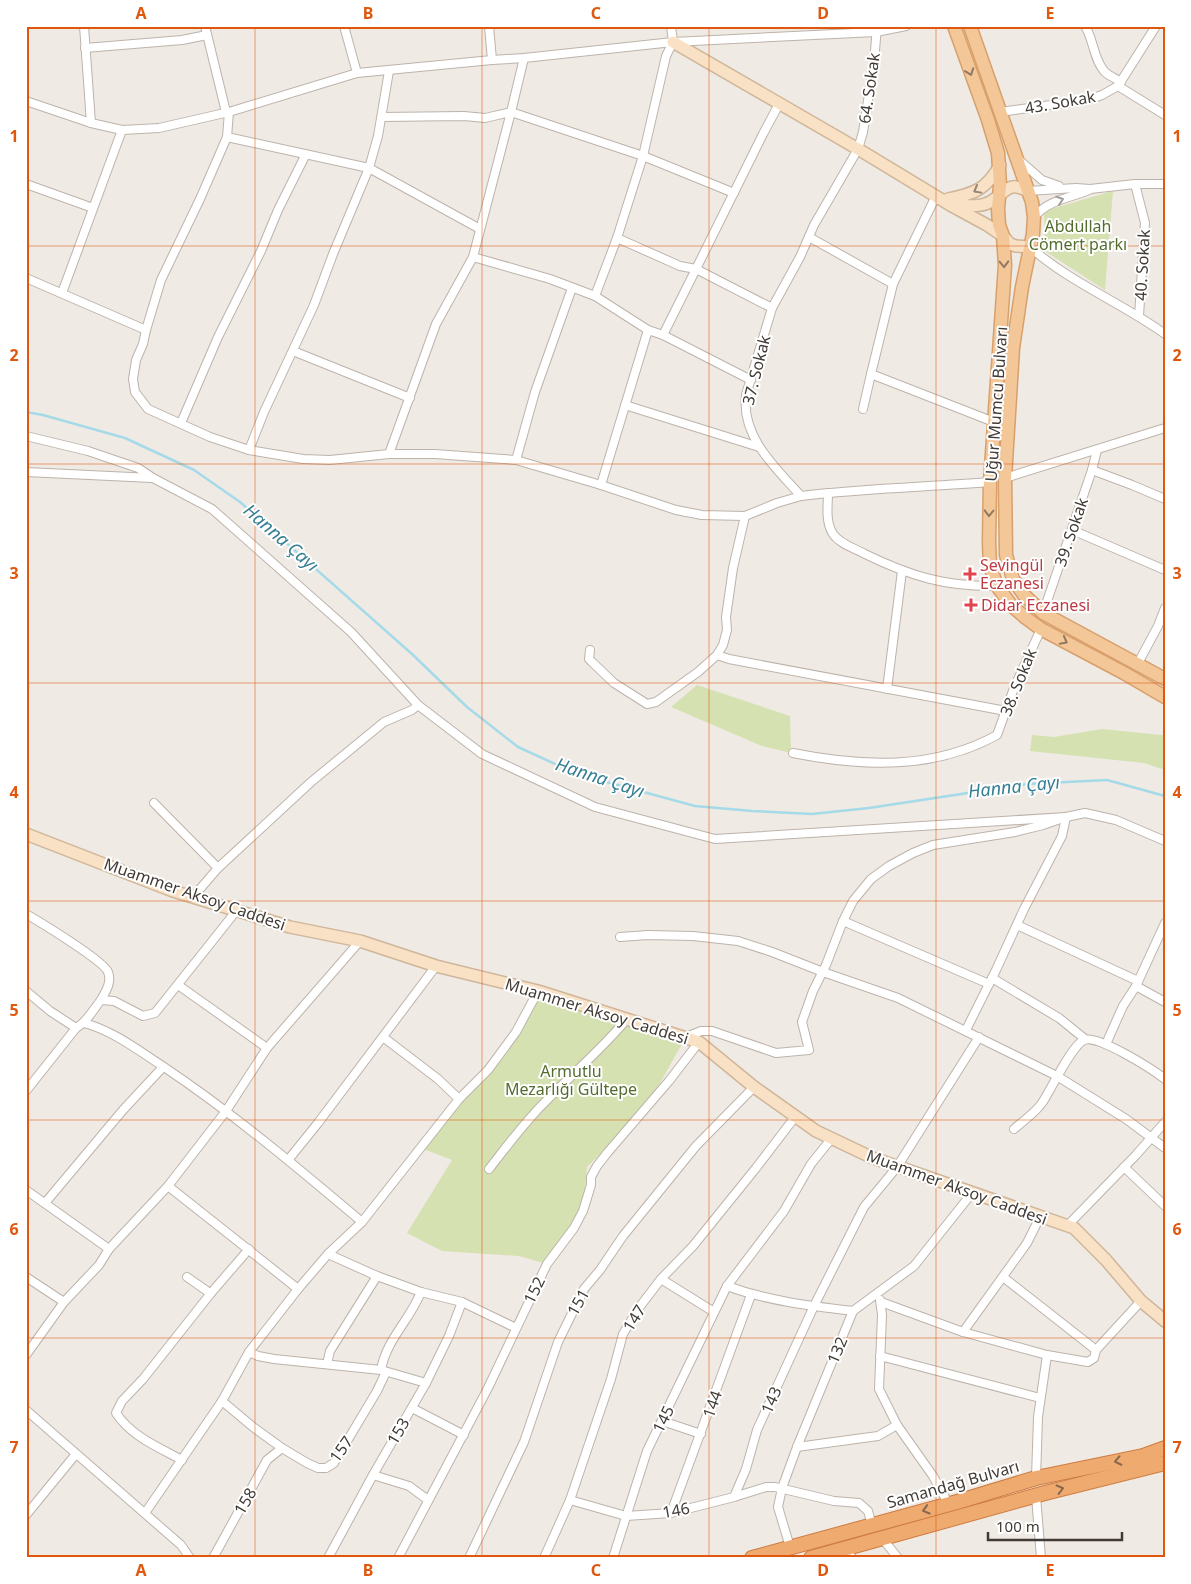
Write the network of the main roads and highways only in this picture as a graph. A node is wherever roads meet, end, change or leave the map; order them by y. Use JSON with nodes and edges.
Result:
{"nodes":[{"id":1,"x":954,"y":26,"type":"edge"},
{"id":2,"x":970,"y":26,"type":"edge"},
{"id":3,"x":1165,"y":679,"type":"edge"},
{"id":4,"x":1165,"y":696,"type":"edge"},
{"id":5,"x":1165,"y":1448,"type":"edge"},
{"id":6,"x":1165,"y":1463,"type":"edge"},
{"id":7,"x":849,"y":1553,"type":"edge"},
{"id":8,"x":752,"y":1558,"type":"edge"},
{"id":9,"x":811,"y":1558,"type":"edge"}],
"edges":[{"from":1,"to":4,"type":"main road","name":"Uğur Mumcu Bulvarı","one_way":true},
{"from":2,"to":3,"type":"main road","name":"Uğur Mumcu Bulvarı"},
{"from":5,"to":8,"type":"highway","name":"Samandağ Bulvarı","one_way":true},
{"from":7,"to":6,"type":"highway","name":"Samandağ Bulvarı","one_way":true},
{"from":7,"to":9,"type":"highway","name":"Samandağ Bulvarı"}]}
